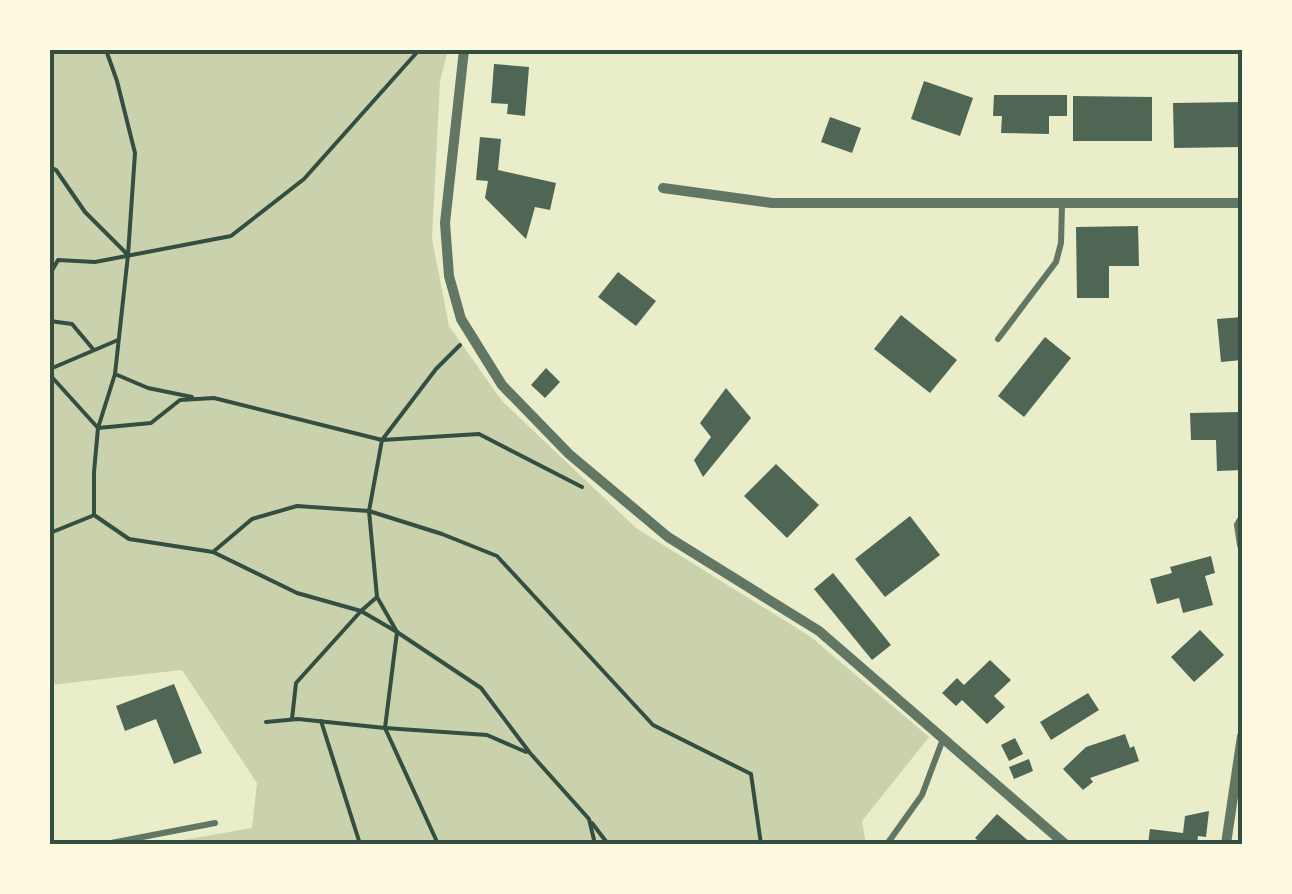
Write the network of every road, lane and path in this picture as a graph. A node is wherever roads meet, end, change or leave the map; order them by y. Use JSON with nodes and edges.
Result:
{"nodes":[{"id":1,"x":106,"y":50,"type":"edge"},
{"id":2,"x":418,"y":50,"type":"edge"},
{"id":3,"x":464,"y":50,"type":"edge"},
{"id":4,"x":50,"y":167,"type":"edge"},
{"id":5,"x":663,"y":188,"type":"dead end"},
{"id":6,"x":1242,"y":203,"type":"edge"},
{"id":7,"x":1062,"y":204,"type":"junction"},
{"id":8,"x":128,"y":255,"type":"junction"},
{"id":9,"x":50,"y":274,"type":"edge"},
{"id":10,"x":50,"y":321,"type":"edge"},
{"id":11,"x":470,"y":334,"type":"junction"},
{"id":12,"x":998,"y":339,"type":"dead end"},
{"id":13,"x":118,"y":340,"type":"junction"},
{"id":14,"x":94,"y":350,"type":"junction"},
{"id":15,"x":50,"y":372,"type":"edge"},
{"id":16,"x":116,"y":374,"type":"junction"},
{"id":17,"x":199,"y":399,"type":"junction"},
{"id":18,"x":98,"y":428,"type":"junction"},
{"id":19,"x":382,"y":440,"type":"junction"},
{"id":20,"x":591,"y":492,"type":"dead end"},
{"id":21,"x":369,"y":511,"type":"junction"},
{"id":22,"x":94,"y":515,"type":"junction"},
{"id":23,"x":1242,"y":520,"type":"edge"},
{"id":24,"x":50,"y":532,"type":"edge"},
{"id":25,"x":1242,"y":545,"type":"edge"},
{"id":26,"x":213,"y":552,"type":"junction"},
{"id":27,"x":377,"y":597,"type":"junction"},
{"id":28,"x":360,"y":611,"type":"junction"},
{"id":29,"x":397,"y":632,"type":"junction"},
{"id":30,"x":292,"y":719,"type":"junction"},
{"id":31,"x":321,"y":721,"type":"junction"},
{"id":32,"x":266,"y":722,"type":"dead end"},
{"id":33,"x":385,"y":728,"type":"junction"},
{"id":34,"x":1242,"y":736,"type":"edge"},
{"id":35,"x":943,"y":740,"type":"junction"},
{"id":36,"x":530,"y":753,"type":"junction"},
{"id":37,"x":589,"y":819,"type":"junction"},
{"id":38,"x":216,"y":822,"type":"dead end"},
{"id":39,"x":106,"y":844,"type":"edge"},
{"id":40,"x":360,"y":844,"type":"edge"},
{"id":41,"x":438,"y":844,"type":"edge"},
{"id":42,"x":595,"y":844,"type":"edge"},
{"id":43,"x":608,"y":844,"type":"edge"},
{"id":44,"x":760,"y":844,"type":"edge"},
{"id":45,"x":886,"y":844,"type":"edge"},
{"id":46,"x":1065,"y":844,"type":"edge"},
{"id":47,"x":1226,"y":844,"type":"edge"}],
"edges":[{"from":1,"to":8,"type":"path"},
{"from":2,"to":8,"type":"path"},
{"from":3,"to":11,"type":"street"},
{"from":4,"to":8,"type":"path"},
{"from":5,"to":7,"type":"street"},
{"from":6,"to":7,"type":"street"},
{"from":7,"to":12,"type":"lane"},
{"from":8,"to":9,"type":"path"},
{"from":8,"to":13,"type":"path"},
{"from":10,"to":14,"type":"path"},
{"from":11,"to":19,"type":"path"},
{"from":11,"to":35,"type":"street"},
{"from":13,"to":14,"type":"path"},
{"from":13,"to":16,"type":"path"},
{"from":14,"to":15,"type":"path"},
{"from":15,"to":18,"type":"path"},
{"from":16,"to":17,"type":"path"},
{"from":16,"to":18,"type":"path"},
{"from":17,"to":18,"type":"path"},
{"from":17,"to":19,"type":"path"},
{"from":18,"to":22,"type":"path"},
{"from":19,"to":20,"type":"path"},
{"from":19,"to":21,"type":"path"},
{"from":21,"to":26,"type":"path"},
{"from":21,"to":27,"type":"path"},
{"from":21,"to":44,"type":"path"},
{"from":22,"to":24,"type":"path"},
{"from":22,"to":26,"type":"path"},
{"from":23,"to":25,"type":"street"},
{"from":26,"to":28,"type":"path"},
{"from":27,"to":28,"type":"path"},
{"from":27,"to":29,"type":"path"},
{"from":28,"to":29,"type":"path"},
{"from":28,"to":30,"type":"path"},
{"from":29,"to":33,"type":"path"},
{"from":29,"to":36,"type":"path"},
{"from":30,"to":31,"type":"path"},
{"from":30,"to":32,"type":"path"},
{"from":31,"to":33,"type":"path"},
{"from":31,"to":40,"type":"path"},
{"from":33,"to":36,"type":"path"},
{"from":33,"to":41,"type":"path"},
{"from":34,"to":47,"type":"street"},
{"from":35,"to":45,"type":"lane"},
{"from":35,"to":46,"type":"street"},
{"from":36,"to":37,"type":"path"},
{"from":37,"to":42,"type":"path"},
{"from":37,"to":43,"type":"path"},
{"from":38,"to":39,"type":"lane"}]}
